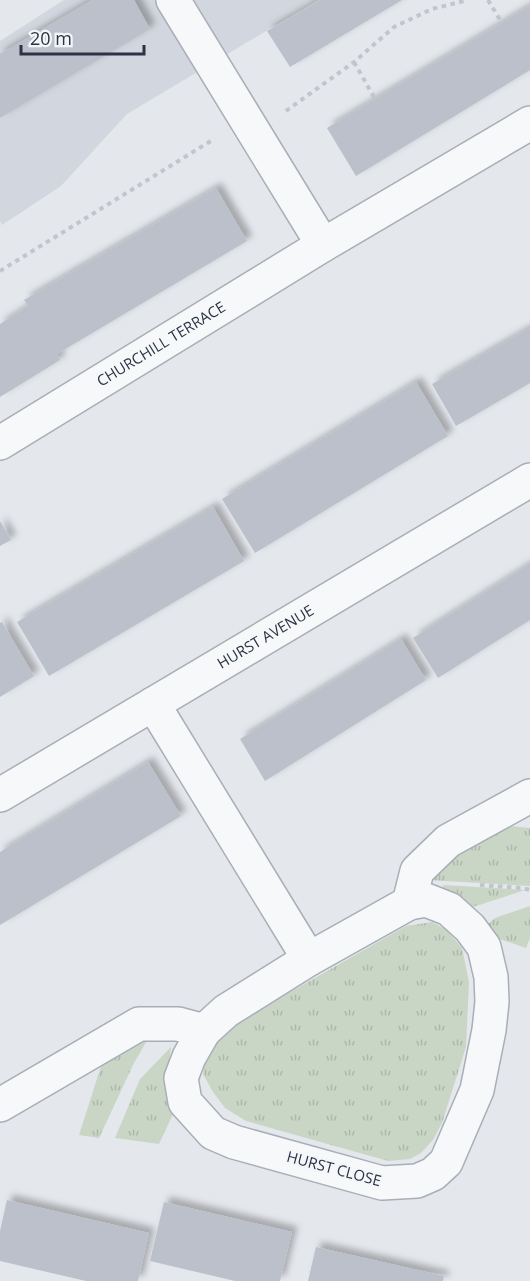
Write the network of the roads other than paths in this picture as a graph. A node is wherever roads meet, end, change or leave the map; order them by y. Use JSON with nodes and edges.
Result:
{"nodes":[{"id":1,"x":173,"y":0,"type":"edge"},
{"id":2,"x":530,"y":123,"type":"edge"},
{"id":3,"x":323,"y":245,"type":"junction"},
{"id":4,"x":0,"y":443,"type":"edge"},
{"id":5,"x":530,"y":480,"type":"edge"},
{"id":6,"x":153,"y":704,"type":"junction"},
{"id":7,"x":0,"y":795,"type":"edge"},
{"id":8,"x":530,"y":796,"type":"edge"},
{"id":9,"x":409,"y":903,"type":"junction"},
{"id":10,"x":309,"y":959,"type":"junction"},
{"id":11,"x":204,"y":1031,"type":"junction"},
{"id":12,"x":0,"y":1105,"type":"edge"}],
"edges":[{"from":1,"to":3,"type":"street"},
{"from":2,"to":3,"type":"street","name":"CHURCHILL TERRACE"},
{"from":3,"to":4,"type":"street","name":"CHURCHILL TERRACE"},
{"from":5,"to":6,"type":"street","name":"HURST AVENUE"},
{"from":6,"to":7,"type":"street","name":"HURST AVENUE"},
{"from":6,"to":10,"type":"street"},
{"from":8,"to":9,"type":"street"},
{"from":9,"to":10,"type":"street","name":"HURST CLOSE"},
{"from":9,"to":11,"type":"street","name":"HURST CLOSE"},
{"from":10,"to":11,"type":"street","name":"HURST CLOSE"},
{"from":11,"to":12,"type":"street"}]}
